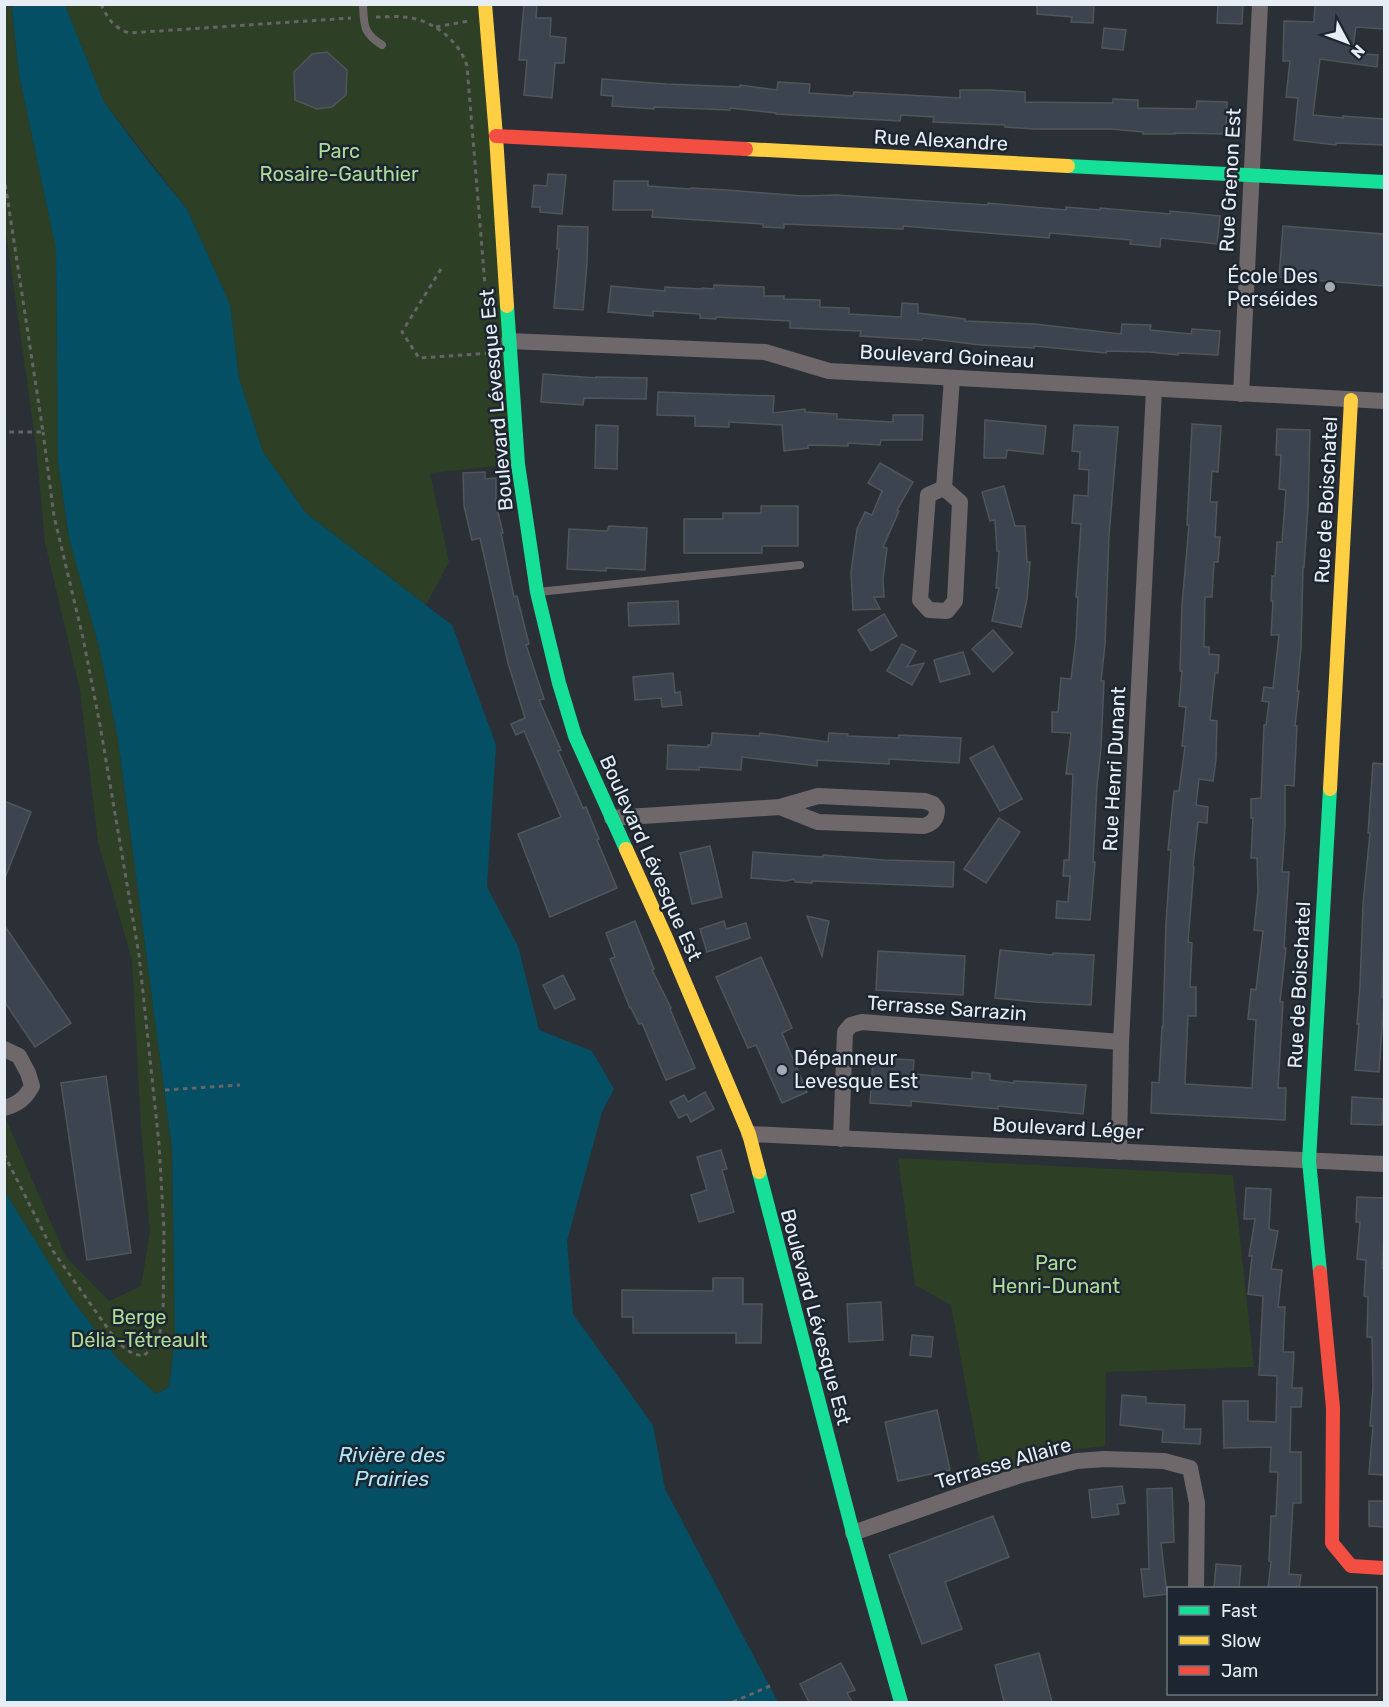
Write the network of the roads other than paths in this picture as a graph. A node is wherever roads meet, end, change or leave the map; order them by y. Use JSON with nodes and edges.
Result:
{"nodes":[{"id":1,"x":363,"y":4,"type":"edge"},
{"id":2,"x":1260,"y":4,"type":"edge"},
{"id":3,"x":486,"y":11,"type":"edge"},
{"id":4,"x":382,"y":45,"type":"dead end"},
{"id":5,"x":496,"y":136,"type":"junction"},
{"id":6,"x":1252,"y":176,"type":"junction"},
{"id":7,"x":1384,"y":182,"type":"edge"},
{"id":8,"x":510,"y":346,"type":"junction"},
{"id":9,"x":952,"y":378,"type":"junction"},
{"id":10,"x":1154,"y":389,"type":"junction"},
{"id":11,"x":1241,"y":394,"type":"junction"},
{"id":12,"x":1350,"y":400,"type":"junction"},
{"id":13,"x":1384,"y":402,"type":"edge"},
{"id":14,"x":944,"y":488,"type":"junction"},
{"id":15,"x":800,"y":565,"type":"dead end"},
{"id":16,"x":537,"y":592,"type":"junction"},
{"id":17,"x":780,"y":807,"type":"junction"},
{"id":18,"x":612,"y":818,"type":"junction"},
{"id":19,"x":1121,"y":1042,"type":"junction"},
{"id":20,"x":4,"y":1048,"type":"edge"},
{"id":21,"x":4,"y":1108,"type":"edge"},
{"id":22,"x":749,"y":1134,"type":"junction"},
{"id":23,"x":841,"y":1139,"type":"junction"},
{"id":24,"x":1119,"y":1152,"type":"junction"},
{"id":25,"x":1309,"y":1161,"type":"junction"},
{"id":26,"x":1384,"y":1164,"type":"edge"},
{"id":27,"x":853,"y":1533,"type":"junction"},
{"id":28,"x":1384,"y":1568,"type":"edge"},
{"id":29,"x":1196,"y":1587,"type":"edge"},
{"id":30,"x":902,"y":1702,"type":"edge"}],
"edges":[{"from":1,"to":4,"type":"lane"},
{"from":2,"to":6,"type":"street","name":"Rue Grenon Est"},
{"from":3,"to":5,"type":"street","name":"Boulevard Lévesque Est"},
{"from":5,"to":6,"type":"street","name":"Rue Alexandre"},
{"from":5,"to":8,"type":"street","name":"Boulevard Lévesque Est"},
{"from":6,"to":7,"type":"street","name":"Rue Alexandre"},
{"from":6,"to":11,"type":"street","name":"Rue Grenon Est"},
{"from":8,"to":9,"type":"street","name":"Boulevard Goineau"},
{"from":8,"to":16,"type":"street","name":"Boulevard Lévesque Est"},
{"from":9,"to":10,"type":"street","name":"Boulevard Goineau"},
{"from":9,"to":14,"type":"street"},
{"from":10,"to":11,"type":"street","name":"Boulevard Goineau"},
{"from":10,"to":19,"type":"street","name":"Rue Henri Dunant"},
{"from":11,"to":12,"type":"street","name":"Boulevard Goineau"},
{"from":12,"to":13,"type":"street","name":"Boulevard Goineau"},
{"from":12,"to":25,"type":"street","name":"Rue de Boischatel"},
{"from":14,"to":14,"type":"street"},
{"from":15,"to":16,"type":"lane"},
{"from":16,"to":18,"type":"street","name":"Boulevard Lévesque Est"},
{"from":17,"to":17,"type":"street"},
{"from":17,"to":18,"type":"street"},
{"from":18,"to":22,"type":"street","name":"Boulevard Lévesque Est"},
{"from":19,"to":23,"type":"street","name":"Terrasse Sarrazin"},
{"from":19,"to":24,"type":"street","name":"Rue Henri Dunant"},
{"from":20,"to":21,"type":"street"},
{"from":22,"to":23,"type":"street","name":"Boulevard Léger"},
{"from":22,"to":27,"type":"street","name":"Boulevard Lévesque Est"},
{"from":23,"to":24,"type":"street","name":"Boulevard Léger"},
{"from":24,"to":25,"type":"street","name":"Boulevard Léger"},
{"from":25,"to":26,"type":"street","name":"Boulevard Léger"},
{"from":25,"to":28,"type":"street","name":"Rue de Boischatel"},
{"from":27,"to":29,"type":"street","name":"Terrasse Allaire"},
{"from":27,"to":30,"type":"street","name":"Boulevard Lévesque Est"}]}
